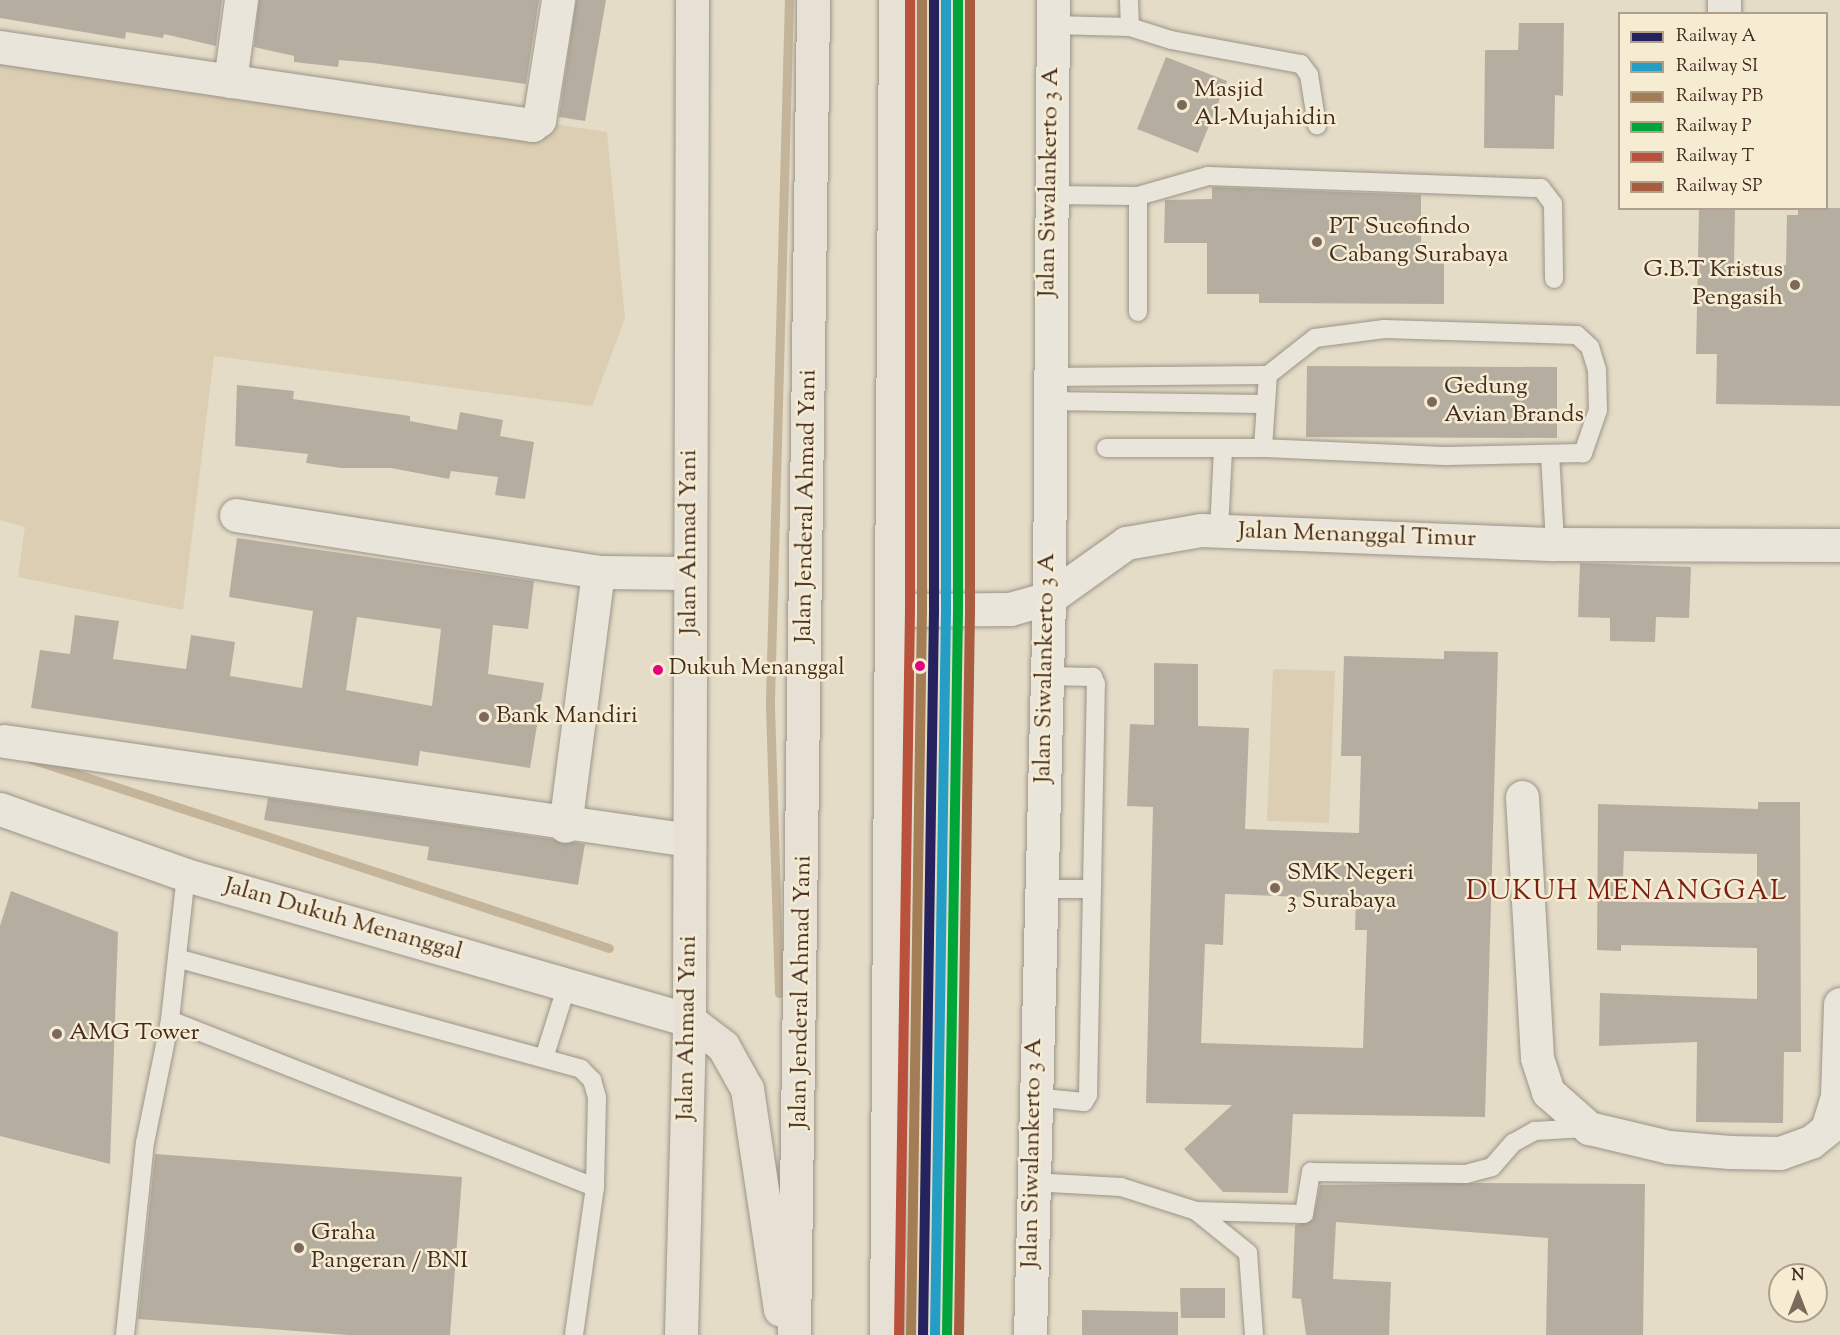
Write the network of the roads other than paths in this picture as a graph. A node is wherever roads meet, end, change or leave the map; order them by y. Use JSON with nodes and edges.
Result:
{"nodes":[{"id":1,"x":241,"y":0,"type":"edge"},
{"id":2,"x":558,"y":0,"type":"edge"},
{"id":3,"x":692,"y":0,"type":"edge"},
{"id":4,"x":813,"y":0,"type":"edge"},
{"id":5,"x":895,"y":0,"type":"edge"},
{"id":6,"x":1130,"y":0,"type":"edge"},
{"id":7,"x":1052,"y":12,"type":"edge"},
{"id":8,"x":1130,"y":27,"type":"junction"},
{"id":9,"x":0,"y":47,"type":"edge"},
{"id":10,"x":230,"y":81,"type":"junction"},
{"id":11,"x":1317,"y":125,"type":"dead end"},
{"id":12,"x":1050,"y":195,"type":"junction"},
{"id":13,"x":1138,"y":196,"type":"junction"},
{"id":14,"x":1554,"y":279,"type":"dead end"},
{"id":15,"x":1138,"y":312,"type":"dead end"},
{"id":16,"x":1268,"y":375,"type":"junction"},
{"id":17,"x":1047,"y":389,"type":"junction"},
{"id":18,"x":1262,"y":404,"type":"junction"},
{"id":19,"x":1106,"y":448,"type":"dead end"},
{"id":20,"x":1263,"y":448,"type":"junction"},
{"id":21,"x":1223,"y":450,"type":"junction"},
{"id":22,"x":1550,"y":454,"type":"junction"},
{"id":23,"x":236,"y":515,"type":"dead end"},
{"id":24,"x":1219,"y":531,"type":"junction"},
{"id":25,"x":1555,"y":544,"type":"junction"},
{"id":26,"x":1840,"y":545,"type":"edge"},
{"id":27,"x":598,"y":572,"type":"junction"},
{"id":28,"x":690,"y":573,"type":"junction"},
{"id":29,"x":1049,"y":598,"type":"junction"},
{"id":30,"x":894,"y":610,"type":"junction"},
{"id":31,"x":1047,"y":676,"type":"junction"},
{"id":32,"x":4,"y":741,"type":"dead end"},
{"id":33,"x":1522,"y":797,"type":"dead end"},
{"id":34,"x":0,"y":809,"type":"edge"},
{"id":35,"x":565,"y":826,"type":"junction"},
{"id":36,"x":689,"y":840,"type":"junction"},
{"id":37,"x":186,"y":875,"type":"junction"},
{"id":38,"x":1040,"y":889,"type":"junction"},
{"id":39,"x":1091,"y":889,"type":"junction"},
{"id":40,"x":180,"y":959,"type":"junction"},
{"id":41,"x":567,"y":985,"type":"junction"},
{"id":42,"x":1840,"y":1004,"type":"edge"},
{"id":43,"x":170,"y":1020,"type":"junction"},
{"id":44,"x":689,"y":1020,"type":"junction"},
{"id":45,"x":1839,"y":1050,"type":"edge"},
{"id":46,"x":543,"y":1058,"type":"junction"},
{"id":47,"x":1034,"y":1097,"type":"junction"},
{"id":48,"x":1589,"y":1128,"type":"junction"},
{"id":49,"x":1032,"y":1182,"type":"junction"},
{"id":50,"x":596,"y":1187,"type":"junction"},
{"id":51,"x":1196,"y":1211,"type":"junction"},
{"id":52,"x":795,"y":1294,"type":"junction"},
{"id":53,"x":125,"y":1335,"type":"edge"},
{"id":54,"x":574,"y":1335,"type":"edge"},
{"id":55,"x":681,"y":1335,"type":"edge"},
{"id":56,"x":784,"y":1335,"type":"edge"},
{"id":57,"x":794,"y":1335,"type":"edge"},
{"id":58,"x":807,"y":1335,"type":"edge"},
{"id":59,"x":886,"y":1335,"type":"edge"},
{"id":60,"x":1030,"y":1335,"type":"edge"},
{"id":61,"x":1254,"y":1335,"type":"edge"}],
"edges":[{"from":1,"to":10,"type":"street"},
{"from":2,"to":10,"type":"street"},
{"from":3,"to":28,"type":"highway","name":"Jalan Ahmad Yani"},
{"from":4,"to":52,"type":"highway","name":"Jalan Jenderal Ahmad Yani"},
{"from":5,"to":30,"type":"highway"},
{"from":6,"to":8,"type":"lane"},
{"from":7,"to":8,"type":"lane"},
{"from":7,"to":12,"type":"street","name":"Jalan Siwalankerto 3 A"},
{"from":8,"to":11,"type":"lane"},
{"from":9,"to":10,"type":"street"},
{"from":12,"to":13,"type":"lane"},
{"from":12,"to":17,"type":"street","name":"Jalan Siwalankerto 3 A"},
{"from":13,"to":14,"type":"lane"},
{"from":13,"to":15,"type":"lane"},
{"from":16,"to":17,"type":"lane"},
{"from":16,"to":18,"type":"lane"},
{"from":16,"to":22,"type":"lane"},
{"from":17,"to":18,"type":"lane"},
{"from":17,"to":29,"type":"street","name":"Jalan Siwalankerto 3 A"},
{"from":18,"to":20,"type":"lane"},
{"from":19,"to":21,"type":"lane"},
{"from":20,"to":21,"type":"lane"},
{"from":20,"to":22,"type":"lane"},
{"from":21,"to":24,"type":"lane"},
{"from":22,"to":25,"type":"lane"},
{"from":23,"to":27,"type":"street"},
{"from":24,"to":25,"type":"street","name":"Jalan Menanggal Timur"},
{"from":24,"to":29,"type":"street","name":"Jalan Menanggal Timur"},
{"from":25,"to":26,"type":"street","name":"Jalan Menanggal Timur"},
{"from":27,"to":28,"type":"street"},
{"from":27,"to":35,"type":"street"},
{"from":28,"to":36,"type":"highway","name":"Jalan Ahmad Yani"},
{"from":29,"to":30,"type":"street","name":"Jalan Menanggal Timur"},
{"from":29,"to":31,"type":"street","name":"Jalan Siwalankerto 3 A"},
{"from":30,"to":59,"type":"highway"},
{"from":31,"to":38,"type":"street","name":"Jalan Siwalankerto 3 A"},
{"from":31,"to":39,"type":"lane"},
{"from":32,"to":35,"type":"street"},
{"from":33,"to":48,"type":"street"},
{"from":34,"to":37,"type":"street","name":"Jalan Dukuh Menanggal"},
{"from":35,"to":36,"type":"street"},
{"from":36,"to":44,"type":"highway","name":"Jalan Ahmad Yani"},
{"from":37,"to":40,"type":"lane"},
{"from":37,"to":41,"type":"street","name":"Jalan Dukuh Menanggal"},
{"from":38,"to":39,"type":"lane"},
{"from":38,"to":47,"type":"street","name":"Jalan Siwalankerto 3 A"},
{"from":39,"to":47,"type":"lane"},
{"from":40,"to":43,"type":"lane"},
{"from":40,"to":46,"type":"lane"},
{"from":41,"to":44,"type":"street","name":"Jalan Dukuh Menanggal"},
{"from":41,"to":46,"type":"lane"},
{"from":42,"to":45,"type":"street"},
{"from":43,"to":50,"type":"lane"},
{"from":43,"to":53,"type":"lane"},
{"from":44,"to":55,"type":"highway","name":"Jalan Ahmad Yani"},
{"from":44,"to":56,"type":"highway"},
{"from":45,"to":48,"type":"street"},
{"from":46,"to":50,"type":"lane"},
{"from":47,"to":49,"type":"street","name":"Jalan Siwalankerto 3 A"},
{"from":48,"to":51,"type":"lane"},
{"from":49,"to":51,"type":"lane"},
{"from":49,"to":60,"type":"street","name":"Jalan Siwalankerto 3 A"},
{"from":50,"to":54,"type":"lane"},
{"from":51,"to":61,"type":"lane"},
{"from":52,"to":57,"type":"highway","name":"Jalan Jenderal Ahmad Yani"},
{"from":52,"to":58,"type":"highway"}]}
